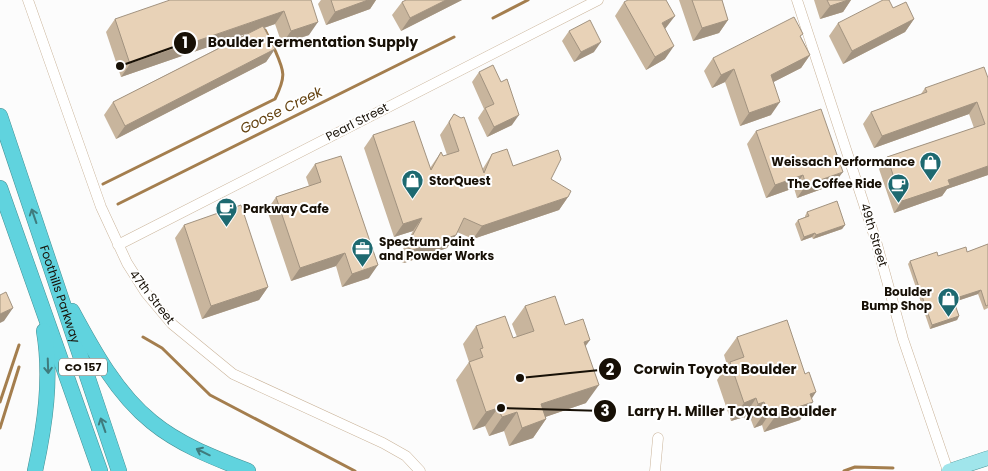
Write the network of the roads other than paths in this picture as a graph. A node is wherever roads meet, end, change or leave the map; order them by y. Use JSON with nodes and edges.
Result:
{"nodes":[{"id":1,"x":28,"y":0,"type":"edge"},
{"id":2,"x":598,"y":0,"type":"edge"},
{"id":3,"x":797,"y":0,"type":"edge"},
{"id":4,"x":0,"y":116,"type":"edge"},
{"id":5,"x":0,"y":188,"type":"edge"},
{"id":6,"x":118,"y":245,"type":"junction"},
{"id":7,"x":49,"y":262,"type":"junction"},
{"id":8,"x":28,"y":267,"type":"junction"},
{"id":9,"x":658,"y":438,"type":"dead end"},
{"id":10,"x":988,"y":458,"type":"edge"},
{"id":11,"x":35,"y":471,"type":"edge"},
{"id":12,"x":100,"y":471,"type":"edge"},
{"id":13,"x":118,"y":471,"type":"edge"},
{"id":14,"x":248,"y":471,"type":"edge"},
{"id":15,"x":420,"y":471,"type":"edge"},
{"id":16,"x":655,"y":471,"type":"edge"},
{"id":17,"x":948,"y":471,"type":"edge"}],
"edges":[{"from":1,"to":6,"type":"street","name":"47th Street"},
{"from":2,"to":6,"type":"street","name":"Pearl Street"},
{"from":3,"to":17,"type":"street","name":"49th Street"},
{"from":7,"to":4,"type":"highway","name":"Foothills Parkway","number":"CO 157","one_way":true},
{"from":5,"to":8,"type":"highway","name":"Foothills Parkway","number":"CO 157"},
{"from":6,"to":15,"type":"street","name":"47th Street"},
{"from":13,"to":7,"type":"highway","name":"Foothills Parkway","number":"CO 157","one_way":true},
{"from":14,"to":7,"type":"highway","one_way":true},
{"from":8,"to":11,"type":"highway","one_way":true},
{"from":8,"to":12,"type":"highway","name":"Foothills Parkway","number":"CO 157"},
{"from":9,"to":16,"type":"street"},
{"from":10,"to":17,"type":"main road"}]}
